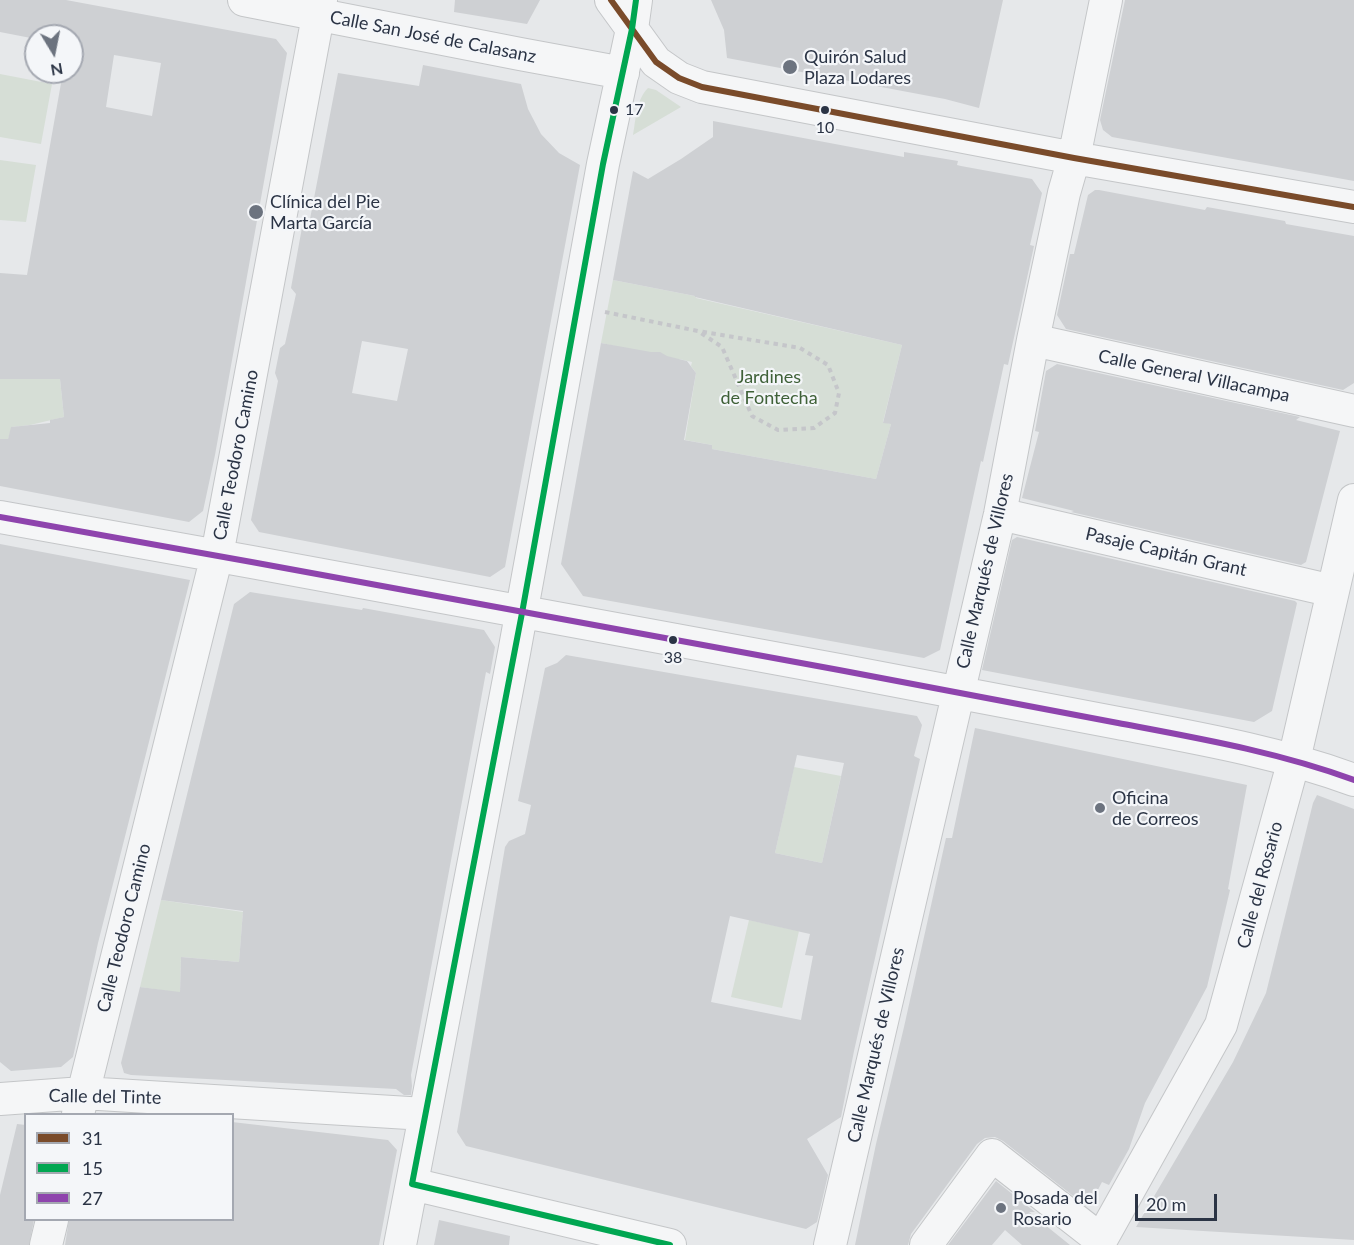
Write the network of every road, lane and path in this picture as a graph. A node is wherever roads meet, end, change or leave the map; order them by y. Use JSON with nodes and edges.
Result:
{"nodes":[{"id":1,"x":244,"y":0,"type":"edge"},
{"id":2,"x":611,"y":0,"type":"edge"},
{"id":3,"x":1106,"y":0,"type":"edge"},
{"id":4,"x":319,"y":8,"type":"edge"},
{"id":5,"x":634,"y":15,"type":"edge"},
{"id":6,"x":623,"y":73,"type":"junction"},
{"id":7,"x":1074,"y":158,"type":"junction"},
{"id":8,"x":1354,"y":207,"type":"edge"},
{"id":9,"x":578,"y":305,"type":"junction"},
{"id":10,"x":698,"y":331,"type":"junction"},
{"id":11,"x":1033,"y":340,"type":"junction"},
{"id":12,"x":1354,"y":411,"type":"edge"},
{"id":13,"x":1354,"y":500,"type":"edge"},
{"id":14,"x":999,"y":514,"type":"junction"},
{"id":15,"x":0,"y":517,"type":"edge"},
{"id":16,"x":217,"y":555,"type":"junction"},
{"id":17,"x":1333,"y":591,"type":"junction"},
{"id":18,"x":522,"y":613,"type":"junction"},
{"id":19,"x":958,"y":692,"type":"junction"},
{"id":20,"x":1294,"y":760,"type":"junction"},
{"id":21,"x":1354,"y":780,"type":"edge"},
{"id":22,"x":0,"y":1099,"type":"edge"},
{"id":23,"x":80,"y":1104,"type":"edge"},
{"id":24,"x":425,"y":1114,"type":"junction"},
{"id":25,"x":412,"y":1184,"type":"junction"},
{"id":26,"x":52,"y":1221,"type":"edge"},
{"id":27,"x":1100,"y":1243,"type":"edge"},
{"id":28,"x":46,"y":1245,"type":"edge"},
{"id":29,"x":400,"y":1245,"type":"edge"},
{"id":30,"x":670,"y":1245,"type":"edge"},
{"id":31,"x":830,"y":1245,"type":"edge"},
{"id":32,"x":926,"y":1245,"type":"edge"}],
"edges":[{"from":1,"to":4,"type":"street","name":"Calle San José de Calasanz"},
{"from":2,"to":5,"type":"street"},
{"from":3,"to":7,"type":"street","name":"Calle Marqués de Villores"},
{"from":4,"to":6,"type":"street","name":"Calle San José de Calasanz"},
{"from":4,"to":16,"type":"street","name":"Calle Teodoro Camino"},
{"from":5,"to":6,"type":"street"},
{"from":5,"to":7,"type":"street"},
{"from":6,"to":9,"type":"street"},
{"from":7,"to":8,"type":"street"},
{"from":7,"to":11,"type":"street","name":"Calle Marqués de Villores"},
{"from":9,"to":10,"type":"path"},
{"from":9,"to":18,"type":"street"},
{"from":10,"to":10,"type":"path"},
{"from":11,"to":12,"type":"street","name":"Calle General Villacampa"},
{"from":11,"to":14,"type":"street","name":"Calle Marqués de Villores"},
{"from":13,"to":17,"type":"street","name":"Calle del Rosario"},
{"from":14,"to":17,"type":"street","name":"Pasaje Capitán Grant"},
{"from":14,"to":19,"type":"street","name":"Calle Marqués de Villores"},
{"from":15,"to":16,"type":"street"},
{"from":16,"to":18,"type":"street"},
{"from":16,"to":23,"type":"street","name":"Calle Teodoro Camino"},
{"from":17,"to":20,"type":"street","name":"Calle del Rosario"},
{"from":18,"to":19,"type":"street"},
{"from":18,"to":24,"type":"street"},
{"from":19,"to":20,"type":"street"},
{"from":19,"to":31,"type":"street","name":"Calle Marqués de Villores"},
{"from":20,"to":21,"type":"street"},
{"from":20,"to":27,"type":"street","name":"Calle del Rosario"},
{"from":22,"to":23,"type":"street","name":"Calle del Tinte"},
{"from":23,"to":24,"type":"street","name":"Calle del Tinte"},
{"from":24,"to":25,"type":"street"},
{"from":25,"to":29,"type":"street"},
{"from":25,"to":30,"type":"street"},
{"from":26,"to":28,"type":"street"},
{"from":27,"to":32,"type":"street"}]}
